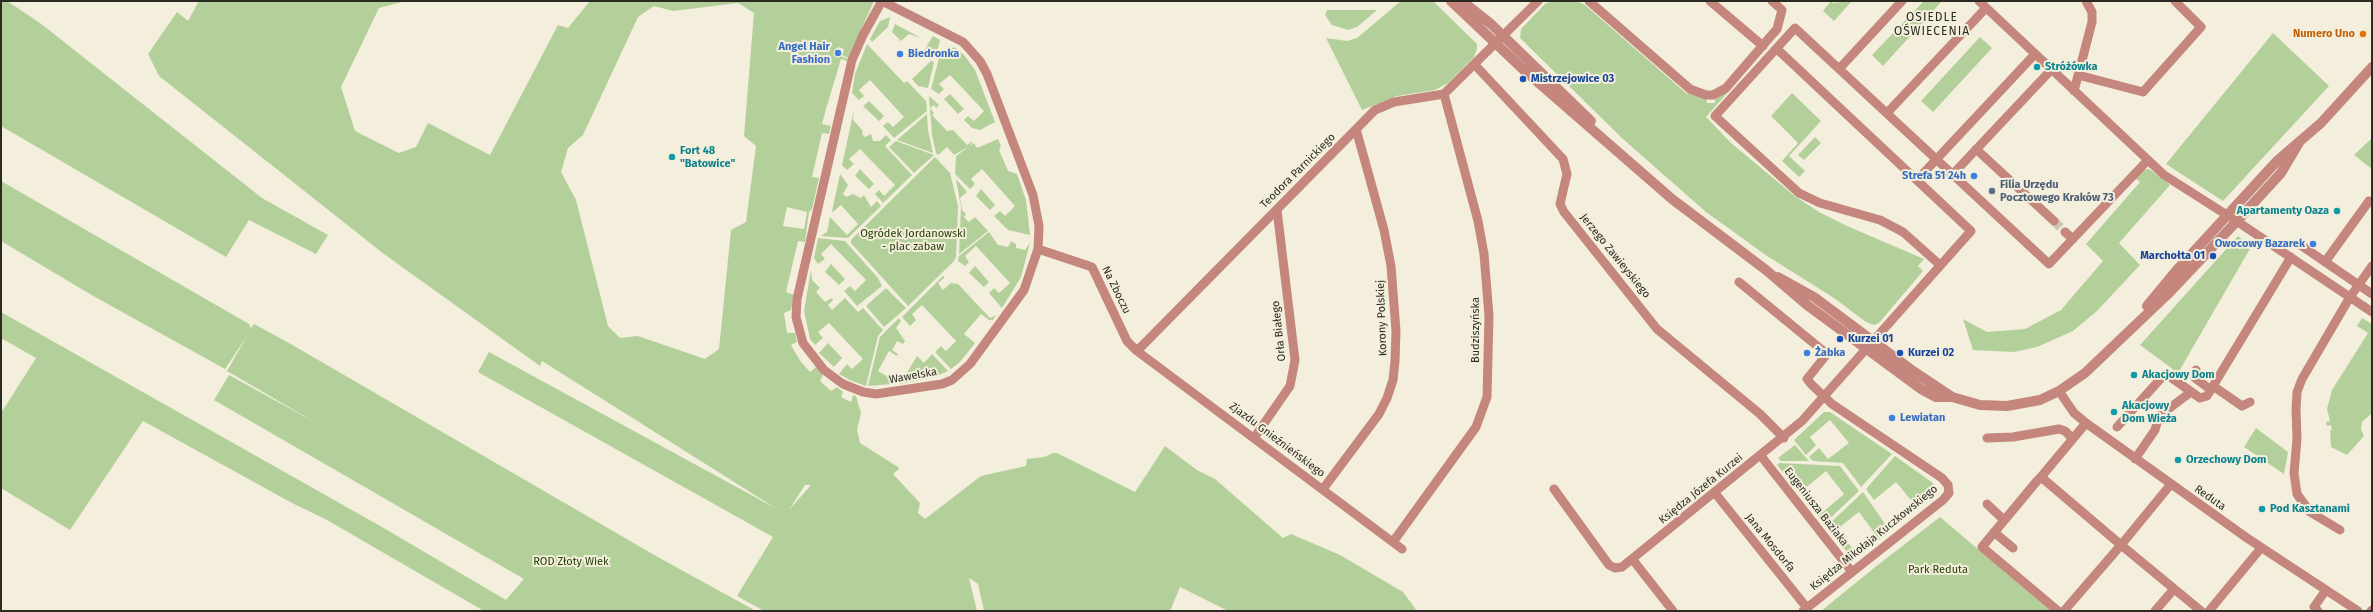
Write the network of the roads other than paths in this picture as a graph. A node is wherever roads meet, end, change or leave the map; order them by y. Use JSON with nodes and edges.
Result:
{"nodes":[{"id":1,"x":882,"y":1,"type":"edge"},
{"id":2,"x":1451,"y":1,"type":"edge"},
{"id":3,"x":1462,"y":1,"type":"edge"},
{"id":4,"x":1538,"y":1,"type":"edge"},
{"id":5,"x":1589,"y":1,"type":"edge"},
{"id":6,"x":1710,"y":1,"type":"edge"},
{"id":7,"x":1772,"y":1,"type":"edge"},
{"id":8,"x":1902,"y":1,"type":"edge"},
{"id":9,"x":1979,"y":1,"type":"edge"},
{"id":10,"x":2086,"y":1,"type":"edge"},
{"id":11,"x":2174,"y":1,"type":"edge"},
{"id":12,"x":1986,"y":8,"type":"junction"},
{"id":13,"x":1504,"y":36,"type":"junction"},
{"id":14,"x":1496,"y":44,"type":"junction"},
{"id":15,"x":1763,"y":46,"type":"junction"},
{"id":16,"x":1777,"y":48,"type":"junction"},
{"id":17,"x":2035,"y":54,"type":"junction"},
{"id":18,"x":1475,"y":65,"type":"junction"},
{"id":19,"x":2372,"y":67,"type":"edge"},
{"id":20,"x":1839,"y":69,"type":"junction"},
{"id":21,"x":2051,"y":70,"type":"junction"},
{"id":22,"x":2078,"y":75,"type":"junction"},
{"id":23,"x":2074,"y":91,"type":"junction"},
{"id":24,"x":1444,"y":94,"type":"junction"},
{"id":25,"x":1887,"y":113,"type":"junction"},
{"id":26,"x":1356,"y":129,"type":"junction"},
{"id":27,"x":2300,"y":140,"type":"junction"},
{"id":28,"x":1615,"y":148,"type":"junction"},
{"id":29,"x":1976,"y":149,"type":"junction"},
{"id":30,"x":1936,"y":159,"type":"junction"},
{"id":31,"x":2148,"y":161,"type":"junction"},
{"id":32,"x":1953,"y":174,"type":"junction"},
{"id":33,"x":1917,"y":180,"type":"junction"},
{"id":34,"x":2369,"y":201,"type":"dead end"},
{"id":35,"x":1277,"y":210,"type":"junction"},
{"id":36,"x":2227,"y":216,"type":"junction"},
{"id":37,"x":2054,"y":221,"type":"tunnel mouth"},
{"id":38,"x":2237,"y":221,"type":"junction"},
{"id":39,"x":2065,"y":232,"type":"tunnel mouth"},
{"id":40,"x":2073,"y":239,"type":"junction"},
{"id":41,"x":2299,"y":244,"type":"dead end"},
{"id":42,"x":1038,"y":249,"type":"junction"},
{"id":43,"x":2307,"y":249,"type":"junction"},
{"id":44,"x":2295,"y":260,"type":"junction"},
{"id":45,"x":2325,"y":262,"type":"junction"},
{"id":46,"x":1940,"y":265,"type":"junction"},
{"id":47,"x":2372,"y":266,"type":"edge"},
{"id":48,"x":1766,"y":270,"type":"junction"},
{"id":49,"x":1739,"y":282,"type":"dead end"},
{"id":50,"x":2358,"y":285,"type":"junction"},
{"id":51,"x":2372,"y":294,"type":"edge"},
{"id":52,"x":2350,"y":297,"type":"junction"},
{"id":53,"x":2372,"y":312,"type":"edge"},
{"id":54,"x":2133,"y":325,"type":"junction"},
{"id":55,"x":1874,"y":341,"type":"junction"},
{"id":56,"x":1866,"y":350,"type":"junction"},
{"id":57,"x":1137,"y":352,"type":"junction"},
{"id":58,"x":2196,"y":370,"type":"dead end"},
{"id":59,"x":2212,"y":388,"type":"junction"},
{"id":60,"x":2059,"y":391,"type":"junction"},
{"id":61,"x":2191,"y":392,"type":"junction"},
{"id":62,"x":1825,"y":397,"type":"junction"},
{"id":63,"x":1952,"y":398,"type":"junction"},
{"id":64,"x":2250,"y":402,"type":"dead end"},
{"id":65,"x":2086,"y":424,"type":"junction"},
{"id":66,"x":2117,"y":428,"type":"dead end"},
{"id":67,"x":1254,"y":438,"type":"junction"},
{"id":68,"x":1784,"y":438,"type":"junction"},
{"id":69,"x":1986,"y":438,"type":"dead end"},
{"id":70,"x":2073,"y":439,"type":"junction"},
{"id":71,"x":1761,"y":456,"type":"junction"},
{"id":72,"x":2136,"y":459,"type":"junction"},
{"id":73,"x":2041,"y":477,"type":"junction"},
{"id":74,"x":2171,"y":484,"type":"junction"},
{"id":75,"x":1323,"y":489,"type":"junction"},
{"id":76,"x":1554,"y":489,"type":"dead end"},
{"id":77,"x":1714,"y":493,"type":"junction"},
{"id":78,"x":1987,"y":504,"type":"dead end"},
{"id":79,"x":2004,"y":520,"type":"junction"},
{"id":80,"x":2340,"y":530,"type":"dead end"},
{"id":81,"x":1994,"y":532,"type":"junction"},
{"id":82,"x":1393,"y":542,"type":"junction"},
{"id":83,"x":2121,"y":544,"type":"junction"},
{"id":84,"x":2013,"y":548,"type":"dead end"},
{"id":85,"x":2261,"y":548,"type":"junction"},
{"id":86,"x":1402,"y":549,"type":"dead end"},
{"id":87,"x":1633,"y":560,"type":"junction"},
{"id":88,"x":1852,"y":572,"type":"junction"},
{"id":89,"x":2174,"y":589,"type":"junction"},
{"id":90,"x":2326,"y":590,"type":"junction"},
{"id":91,"x":1805,"y":610,"type":"edge"},
{"id":92,"x":1673,"y":611,"type":"edge"},
{"id":93,"x":2058,"y":611,"type":"edge"},
{"id":94,"x":2064,"y":611,"type":"edge"},
{"id":95,"x":2155,"y":611,"type":"edge"},
{"id":96,"x":2200,"y":611,"type":"edge"},
{"id":97,"x":2209,"y":611,"type":"edge"},
{"id":98,"x":2318,"y":611,"type":"edge"},
{"id":99,"x":2358,"y":611,"type":"edge"}],
"edges":[{"from":1,"to":42,"type":"street","name":"Wawelska"},
{"from":1,"to":42,"type":"street","name":"Wawelska"},
{"from":2,"to":14,"type":"street"},
{"from":3,"to":13,"type":"street"},
{"from":4,"to":13,"type":"street"},
{"from":5,"to":15,"type":"street"},
{"from":6,"to":15,"type":"street"},
{"from":7,"to":15,"type":"street"},
{"from":8,"to":20,"type":"street"},
{"from":9,"to":12,"type":"street"},
{"from":10,"to":22,"type":"street"},
{"from":11,"to":22,"type":"street"},
{"from":12,"to":17,"type":"street"},
{"from":12,"to":25,"type":"street"},
{"from":13,"to":14,"type":"street"},
{"from":13,"to":28,"type":"street"},
{"from":14,"to":18,"type":"street"},
{"from":14,"to":28,"type":"street"},
{"from":16,"to":20,"type":"street"},
{"from":16,"to":33,"type":"street"},
{"from":16,"to":46,"type":"street"},
{"from":17,"to":21,"type":"street"},
{"from":17,"to":30,"type":"street"},
{"from":18,"to":24,"type":"street"},
{"from":18,"to":68,"type":"street","name":"Jerzego Zawieyskiego"},
{"from":19,"to":27,"type":"street"},
{"from":20,"to":25,"type":"street"},
{"from":21,"to":23,"type":"street"},
{"from":21,"to":29,"type":"street"},
{"from":22,"to":23,"type":"street"},
{"from":23,"to":31,"type":"street"},
{"from":24,"to":26,"type":"street","name":"Teodora Parnickiego"},
{"from":24,"to":82,"type":"street","name":"Budziszyńska"},
{"from":25,"to":30,"type":"street"},
{"from":26,"to":35,"type":"street","name":"Teodora Parnickiego"},
{"from":26,"to":75,"type":"street","name":"Korony Polskiej"},
{"from":27,"to":36,"type":"street"},
{"from":27,"to":38,"type":"street"},
{"from":28,"to":48,"type":"street"},
{"from":29,"to":32,"type":"street"},
{"from":29,"to":37,"type":"street"},
{"from":30,"to":32,"type":"street"},
{"from":30,"to":33,"type":"street"},
{"from":31,"to":36,"type":"street"},
{"from":31,"to":40,"type":"street"},
{"from":32,"to":40,"type":"street"},
{"from":33,"to":46,"type":"street","name":"Księdza Józefa Kurzei"},
{"from":34,"to":45,"type":"street"},
{"from":35,"to":57,"type":"street","name":"Teodora Parnickiego"},
{"from":35,"to":67,"type":"street","name":"Orła Białego"},
{"from":36,"to":38,"type":"street"},
{"from":36,"to":54,"type":"street"},
{"from":38,"to":44,"type":"street"},
{"from":38,"to":54,"type":"street"},
{"from":39,"to":40,"type":"street"},
{"from":41,"to":43,"type":"street"},
{"from":42,"to":57,"type":"street","name":"Na Zboczu"},
{"from":43,"to":44,"type":"street"},
{"from":43,"to":45,"type":"street"},
{"from":44,"to":52,"type":"street"},
{"from":44,"to":59,"type":"street"},
{"from":45,"to":50,"type":"street"},
{"from":46,"to":55,"type":"street","name":"Księdza Józefa Kurzei"},
{"from":47,"to":50,"type":"street"},
{"from":48,"to":55,"type":"street"},
{"from":48,"to":56,"type":"street"},
{"from":49,"to":62,"type":"street","name":"Księdza Mikołaja Kuczkowskiego"},
{"from":50,"to":51,"type":"street"},
{"from":50,"to":52,"type":"street"},
{"from":52,"to":53,"type":"street"},
{"from":52,"to":80,"type":"street"},
{"from":54,"to":60,"type":"street"},
{"from":55,"to":56,"type":"street","name":"Księdza Józefa Kurzei"},
{"from":55,"to":63,"type":"street"},
{"from":56,"to":62,"type":"street","name":"Księdza Józefa Kurzei"},
{"from":56,"to":63,"type":"street"},
{"from":57,"to":67,"type":"street","name":"Zjazdu Gnieźnieńskiego"},
{"from":58,"to":59,"type":"street"},
{"from":59,"to":61,"type":"street"},
{"from":59,"to":64,"type":"street"},
{"from":60,"to":63,"type":"street"},
{"from":60,"to":65,"type":"street","name":"Reduta"},
{"from":61,"to":66,"type":"street"},
{"from":61,"to":72,"type":"street"},
{"from":62,"to":68,"type":"street","name":"Księdza Józefa Kurzei"},
{"from":62,"to":88,"type":"street","name":"Księdza Mikołaja Kuczkowskiego"},
{"from":65,"to":70,"type":"street"},
{"from":65,"to":72,"type":"street","name":"Reduta"},
{"from":67,"to":75,"type":"street","name":"Zjazdu Gnieźnieńskiego"},
{"from":68,"to":71,"type":"street","name":"Księdza Józefa Kurzei"},
{"from":69,"to":70,"type":"street"},
{"from":70,"to":73,"type":"street"},
{"from":71,"to":77,"type":"street","name":"Księdza Józefa Kurzei"},
{"from":71,"to":88,"type":"street","name":"Eugeniusza Baziaka"},
{"from":72,"to":74,"type":"street","name":"Reduta"},
{"from":73,"to":79,"type":"street"},
{"from":73,"to":83,"type":"street"},
{"from":74,"to":83,"type":"street"},
{"from":74,"to":85,"type":"street","name":"Reduta"},
{"from":75,"to":82,"type":"street","name":"Zjazdu Gnieźnieńskiego"},
{"from":76,"to":87,"type":"street","name":"Księdza Józefa Kurzei"},
{"from":77,"to":87,"type":"street","name":"Księdza Józefa Kurzei"},
{"from":77,"to":91,"type":"street","name":"Jana Mosdorfa"},
{"from":78,"to":79,"type":"street"},
{"from":79,"to":81,"type":"street"},
{"from":81,"to":84,"type":"street"},
{"from":81,"to":93,"type":"street"},
{"from":82,"to":86,"type":"street","name":"Zjazdu Gnieźnieńskiego"},
{"from":83,"to":89,"type":"street"},
{"from":83,"to":94,"type":"street"},
{"from":85,"to":90,"type":"street","name":"Reduta"},
{"from":85,"to":97,"type":"street"},
{"from":87,"to":92,"type":"street"},
{"from":88,"to":91,"type":"street","name":"Księdza Mikołaja Kuczkowskiego"},
{"from":89,"to":95,"type":"street"},
{"from":89,"to":96,"type":"street"},
{"from":90,"to":98,"type":"street"},
{"from":90,"to":99,"type":"street","name":"Reduta"}]}
